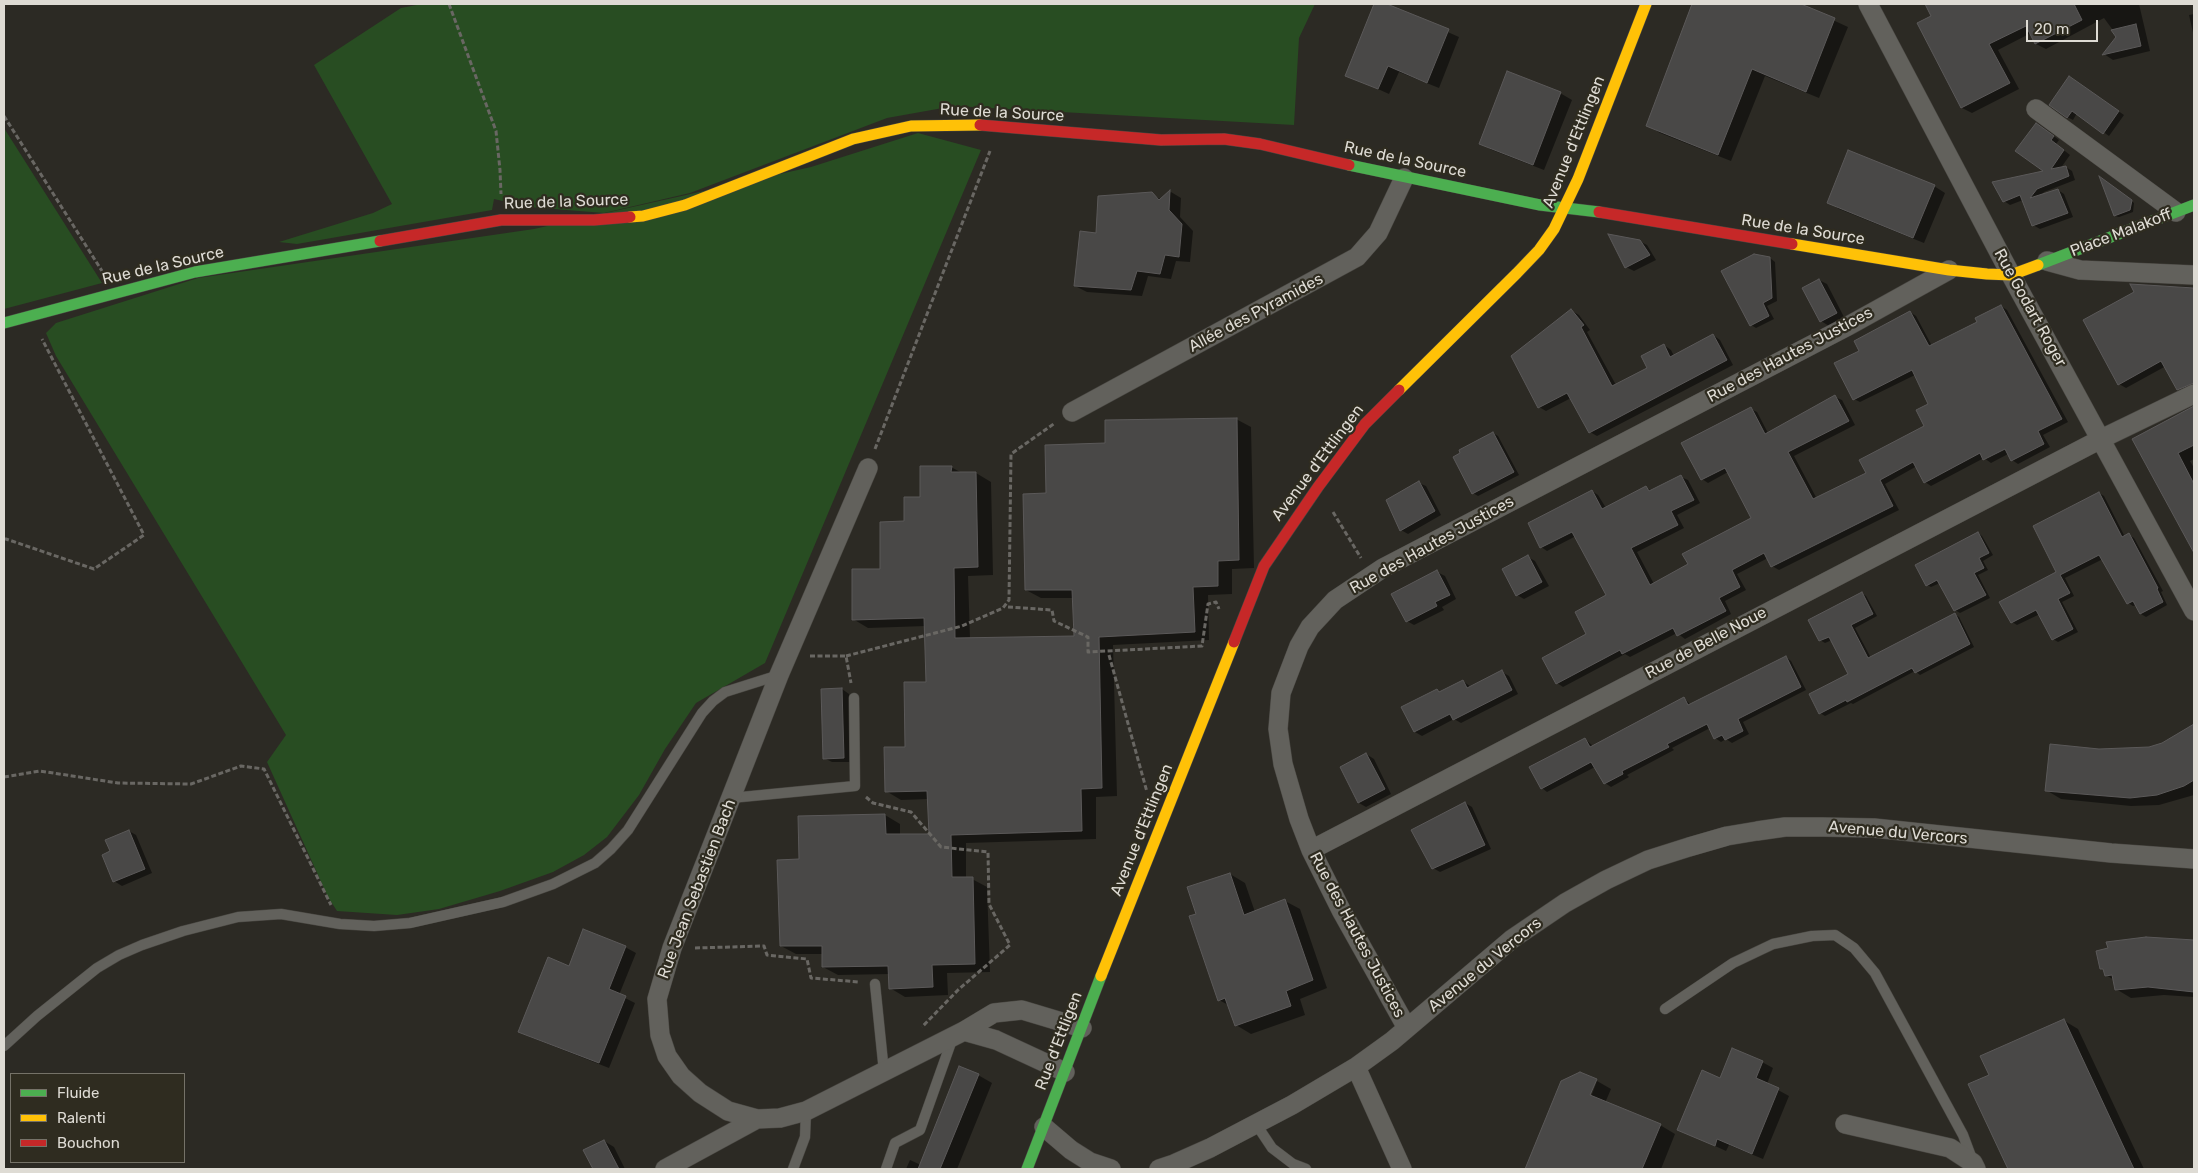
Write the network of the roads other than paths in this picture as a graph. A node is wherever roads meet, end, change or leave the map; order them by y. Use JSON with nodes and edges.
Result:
{"nodes":[{"id":1,"x":1646,"y":4,"type":"edge"},
{"id":2,"x":1868,"y":4,"type":"edge"},
{"id":3,"x":2036,"y":109,"type":"dead end"},
{"id":4,"x":1404,"y":178,"type":"junction"},
{"id":5,"x":2194,"y":205,"type":"edge"},
{"id":6,"x":1565,"y":209,"type":"junction"},
{"id":7,"x":2176,"y":212,"type":"junction"},
{"id":8,"x":2047,"y":262,"type":"junction"},
{"id":9,"x":1948,"y":270,"type":"junction"},
{"id":10,"x":2011,"y":275,"type":"junction"},
{"id":11,"x":2194,"y":275,"type":"edge"},
{"id":12,"x":4,"y":323,"type":"edge"},
{"id":13,"x":2194,"y":394,"type":"edge"},
{"id":14,"x":1072,"y":412,"type":"road end"},
{"id":15,"x":2101,"y":439,"type":"junction"},
{"id":16,"x":868,"y":468,"type":"road end"},
{"id":17,"x":2194,"y":611,"type":"edge"},
{"id":18,"x":780,"y":675,"type":"junction"},
{"id":19,"x":854,"y":698,"type":"road end"},
{"id":20,"x":731,"y":798,"type":"junction"},
{"id":21,"x":1311,"y":850,"type":"junction"},
{"id":22,"x":2194,"y":859,"type":"edge"},
{"id":23,"x":1105,"y":966,"type":"joint"},
{"id":24,"x":875,"y":984,"type":"road end"},
{"id":25,"x":1665,"y":1009,"type":"dead end"},
{"id":26,"x":1082,"y":1028,"type":"junction"},
{"id":27,"x":1407,"y":1028,"type":"junction"},
{"id":28,"x":959,"y":1034,"type":"junction"},
{"id":29,"x":4,"y":1046,"type":"edge"},
{"id":30,"x":1356,"y":1066,"type":"junction"},
{"id":31,"x":884,"y":1072,"type":"junction"},
{"id":32,"x":1064,"y":1072,"type":"junction"},
{"id":33,"x":806,"y":1111,"type":"junction"},
{"id":34,"x":757,"y":1119,"type":"junction"},
{"id":35,"x":1256,"y":1124,"type":"junction"},
{"id":36,"x":1845,"y":1124,"type":"dead end"},
{"id":37,"x":1044,"y":1127,"type":"junction"},
{"id":38,"x":1975,"y":1166,"type":"edge"},
{"id":39,"x":665,"y":1169,"type":"edge"},
{"id":40,"x":793,"y":1169,"type":"edge"},
{"id":41,"x":886,"y":1169,"type":"edge"},
{"id":42,"x":1027,"y":1169,"type":"edge"},
{"id":43,"x":1111,"y":1169,"type":"edge"},
{"id":44,"x":1159,"y":1169,"type":"edge"},
{"id":45,"x":1306,"y":1169,"type":"edge"},
{"id":46,"x":1402,"y":1169,"type":"edge"}],
"edges":[{"from":1,"to":6,"type":"street","name":"Avenue d'Ettlingen"},
{"from":2,"to":10,"type":"street","name":"Rue Godart Roger"},
{"from":3,"to":7,"type":"street"},
{"from":4,"to":6,"type":"street","name":"Rue de la Source"},
{"from":4,"to":12,"type":"street","name":"Rue de la Source"},
{"from":4,"to":14,"type":"street","name":"Allée des Pyramides"},
{"from":5,"to":7,"type":"street","name":"Place Malakoff"},
{"from":6,"to":9,"type":"street","name":"Rue de la Source"},
{"from":6,"to":23,"type":"street","name":"Avenue d'Ettlingen"},
{"from":7,"to":8,"type":"street","name":"Place Malakoff"},
{"from":8,"to":10,"type":"street","name":"Place Malakoff"},
{"from":8,"to":11,"type":"street","name":"Place Malakoff"},
{"from":9,"to":10,"type":"street","name":"Rue de la Source"},
{"from":9,"to":21,"type":"street","name":"Rue des Hautes Justices"},
{"from":10,"to":15,"type":"street","name":"Rue Godart Roger"},
{"from":13,"to":15,"type":"street","name":"Rue de Belle Noue"},
{"from":15,"to":17,"type":"street","name":"Rue Godart Roger"},
{"from":15,"to":21,"type":"street","name":"Rue de Belle Noue"},
{"from":16,"to":18,"type":"street","name":"Rue Jean Sebastien Bach"},
{"from":18,"to":20,"type":"street","name":"Rue Jean Sebastien Bach"},
{"from":18,"to":29,"type":"lane"},
{"from":19,"to":20,"type":"lane"},
{"from":20,"to":34,"type":"street","name":"Rue Jean Sebastien Bach"},
{"from":21,"to":27,"type":"street","name":"Rue des Hautes Justices"},
{"from":22,"to":27,"type":"street","name":"Avenue du Vercors"},
{"from":23,"to":26,"type":"street","name":"Rue d'Ettligen"},
{"from":24,"to":31,"type":"lane"},
{"from":25,"to":38,"type":"lane"},
{"from":26,"to":28,"type":"street","name":"Rue Jean Sebastien Bach"},
{"from":26,"to":32,"type":"street","name":"Rue d'Ettligen"},
{"from":27,"to":30,"type":"street","name":"Avenue du Vercors"},
{"from":28,"to":31,"type":"street","name":"Rue Jean Sebastien Bach"},
{"from":28,"to":32,"type":"street"},
{"from":28,"to":41,"type":"lane"},
{"from":30,"to":35,"type":"street","name":"Avenue du Vercors"},
{"from":30,"to":46,"type":"street"},
{"from":31,"to":33,"type":"street","name":"Rue Jean Sebastien Bach"},
{"from":32,"to":37,"type":"street","name":"Rue d'Ettligen"},
{"from":33,"to":34,"type":"street","name":"Rue Jean Sebastien Bach"},
{"from":33,"to":40,"type":"lane"},
{"from":34,"to":39,"type":"street"},
{"from":35,"to":44,"type":"street","name":"Avenue du Vercors"},
{"from":35,"to":45,"type":"lane"},
{"from":36,"to":38,"type":"street"},
{"from":37,"to":42,"type":"street","name":"Rue d'Ettligen"},
{"from":37,"to":43,"type":"street"}]}
